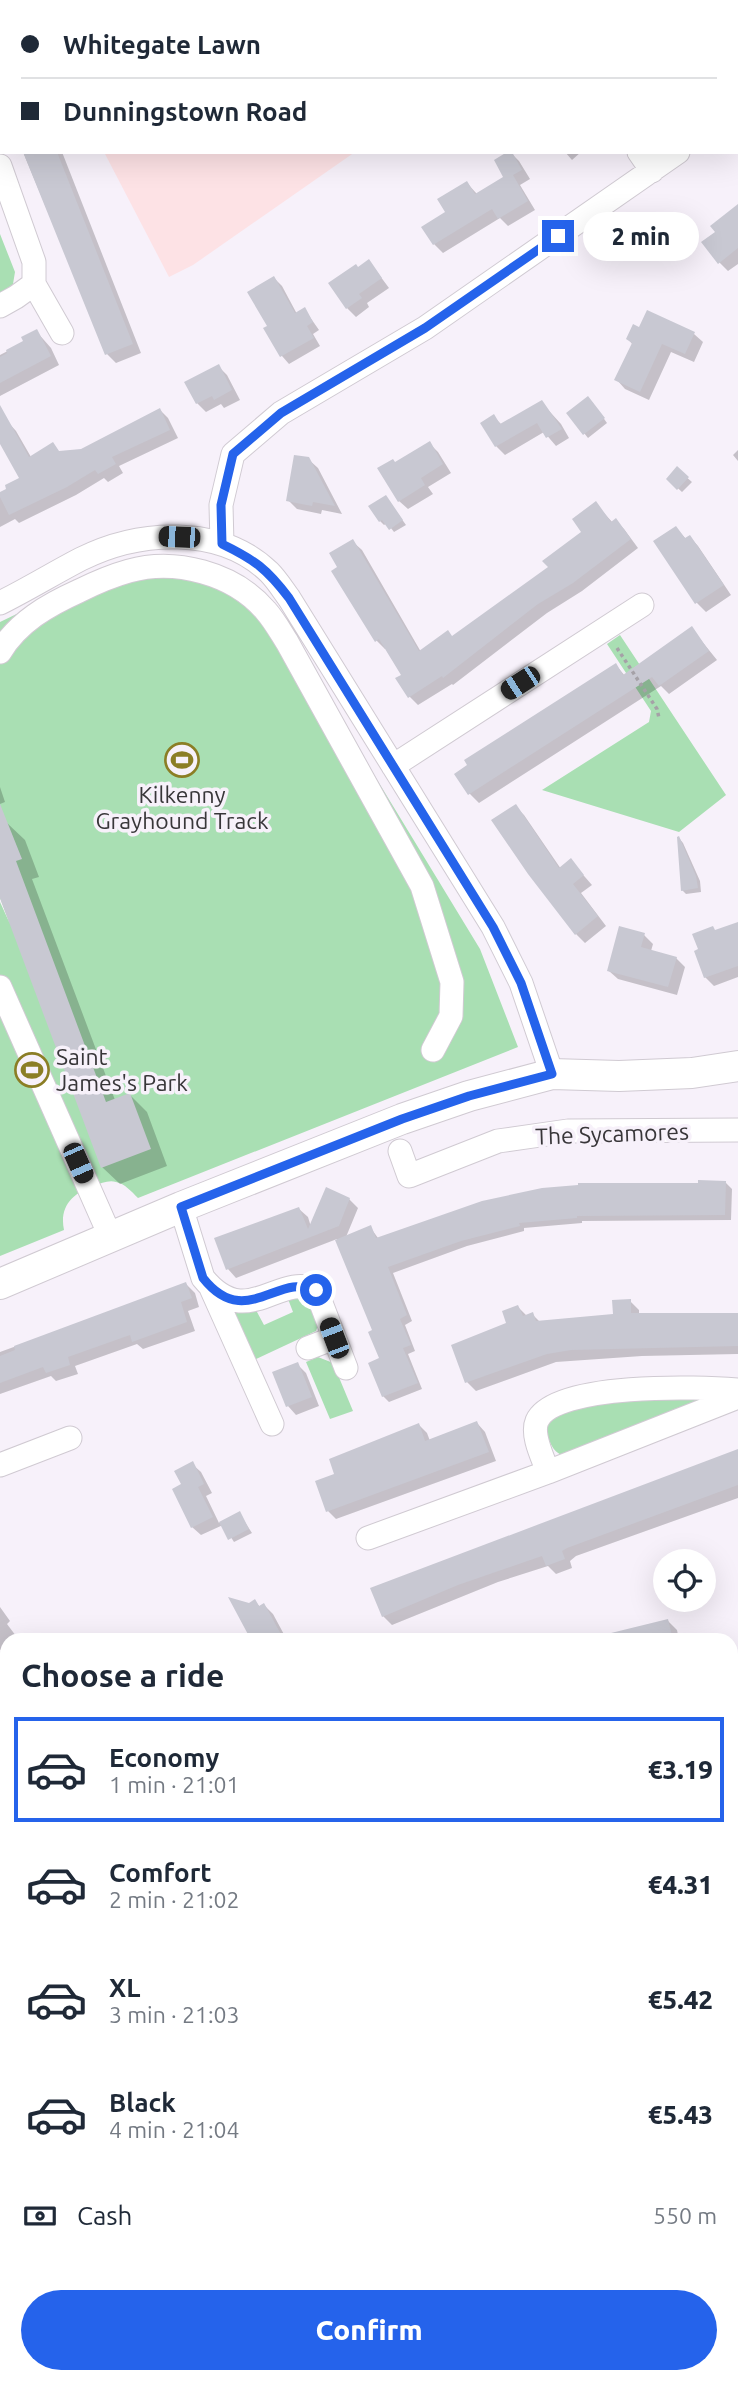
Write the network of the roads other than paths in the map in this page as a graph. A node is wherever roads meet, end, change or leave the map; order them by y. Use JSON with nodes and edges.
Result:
{"nodes":[{"id":1,"x":671,"y":154,"type":"edge"},
{"id":2,"x":645,"y":162,"type":"edge"},
{"id":3,"x":0,"y":166,"type":"edge"},
{"id":4,"x":34,"y":284,"type":"junction"},
{"id":5,"x":0,"y":306,"type":"edge"},
{"id":6,"x":62,"y":333,"type":"dead end"},
{"id":7,"x":222,"y":544,"type":"junction"},
{"id":8,"x":0,"y":603,"type":"edge"},
{"id":9,"x":642,"y":605,"type":"dead end"},
{"id":10,"x":0,"y":652,"type":"edge"},
{"id":11,"x":393,"y":766,"type":"junction"},
{"id":12,"x":0,"y":987,"type":"edge"},
{"id":13,"x":433,"y":1050,"type":"dead end"},
{"id":14,"x":738,"y":1066,"type":"edge"},
{"id":15,"x":552,"y":1074,"type":"junction"},
{"id":16,"x":738,"y":1130,"type":"edge"},
{"id":17,"x":400,"y":1152,"type":"dead end"},
{"id":18,"x":181,"y":1207,"type":"junction"},
{"id":19,"x":111,"y":1238,"type":"junction"},
{"id":20,"x":0,"y":1284,"type":"edge"},
{"id":21,"x":211,"y":1288,"type":"junction"},
{"id":22,"x":334,"y":1338,"type":"junction"},
{"id":23,"x":308,"y":1348,"type":"dead end"},
{"id":24,"x":346,"y":1368,"type":"dead end"},
{"id":25,"x":738,"y":1390,"type":"edge"},
{"id":26,"x":738,"y":1397,"type":"edge"},
{"id":27,"x":272,"y":1424,"type":"dead end"},
{"id":28,"x":69,"y":1438,"type":"dead end"},
{"id":29,"x":0,"y":1465,"type":"edge"},
{"id":30,"x":548,"y":1472,"type":"junction"},
{"id":31,"x":368,"y":1538,"type":"dead end"}],
"edges":[{"from":1,"to":2,"type":"street"},
{"from":2,"to":7,"type":"street"},
{"from":3,"to":4,"type":"street"},
{"from":4,"to":5,"type":"street"},
{"from":4,"to":6,"type":"street"},
{"from":7,"to":8,"type":"street"},
{"from":7,"to":11,"type":"street"},
{"from":9,"to":11,"type":"street"},
{"from":10,"to":13,"type":"street"},
{"from":11,"to":15,"type":"street"},
{"from":12,"to":19,"type":"street"},
{"from":14,"to":15,"type":"main road"},
{"from":15,"to":18,"type":"main road"},
{"from":16,"to":17,"type":"street","name":"The Sycamores"},
{"from":18,"to":19,"type":"main road"},
{"from":18,"to":21,"type":"street"},
{"from":19,"to":20,"type":"main road"},
{"from":21,"to":22,"type":"street"},
{"from":21,"to":27,"type":"street"},
{"from":22,"to":23,"type":"street"},
{"from":22,"to":24,"type":"street"},
{"from":25,"to":30,"type":"street"},
{"from":26,"to":30,"type":"street"},
{"from":28,"to":29,"type":"street"},
{"from":30,"to":31,"type":"street"}]}
